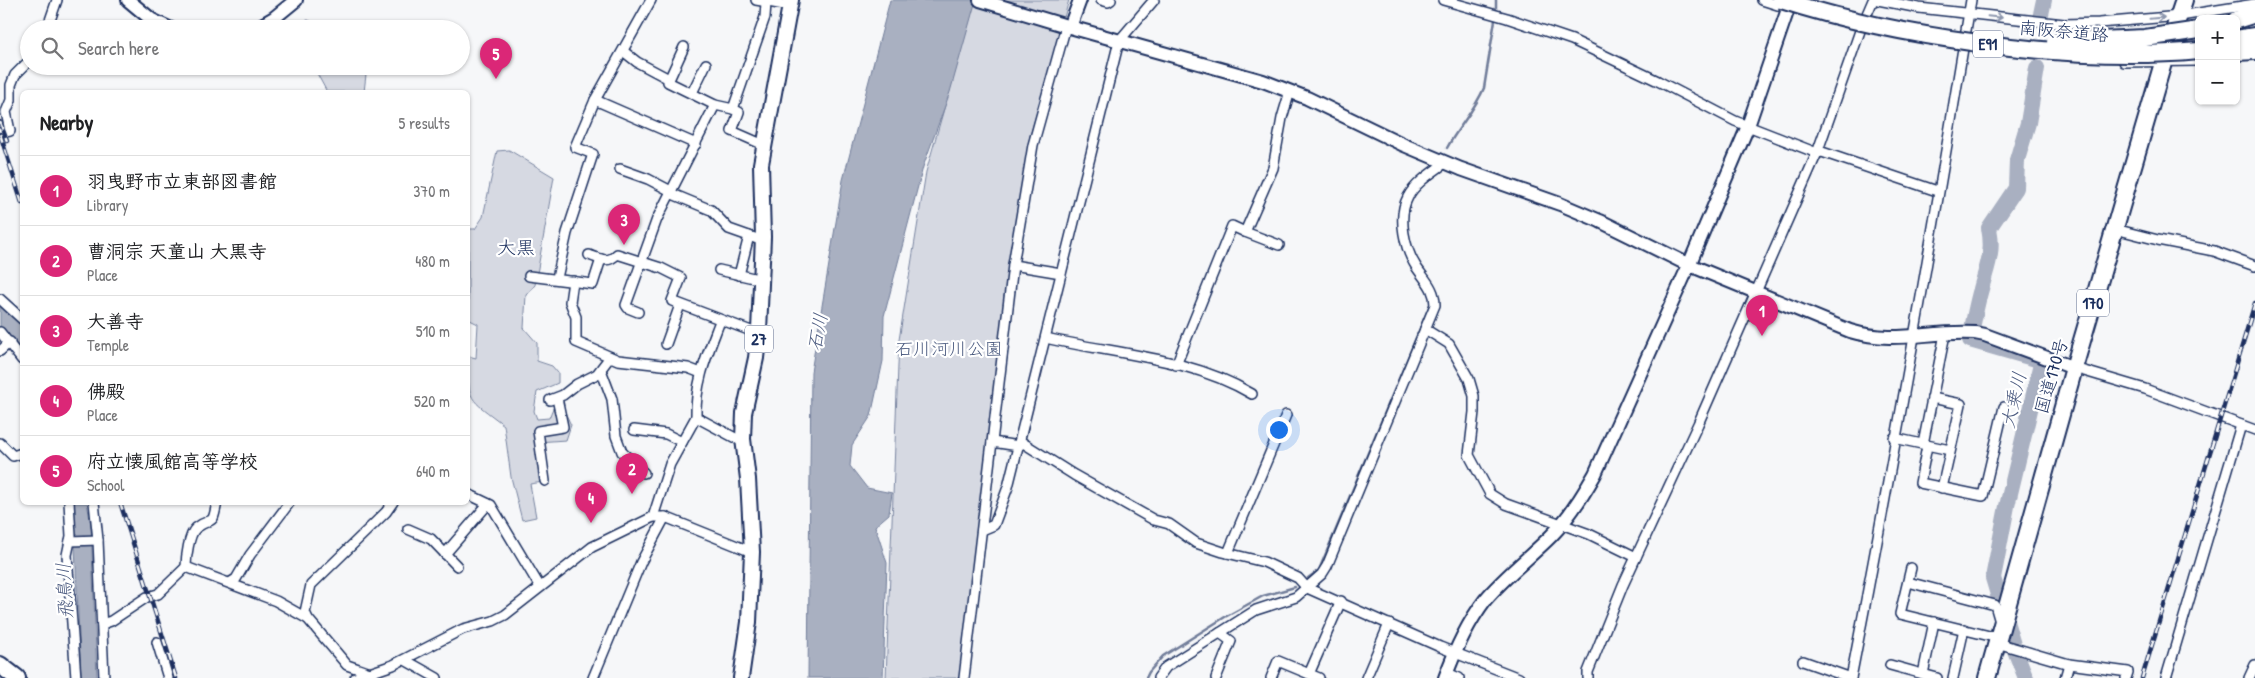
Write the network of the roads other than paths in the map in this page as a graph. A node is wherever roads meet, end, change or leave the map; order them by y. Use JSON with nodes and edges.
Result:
{"nodes":[{"id":1,"x":57,"y":0,"type":"edge"},
{"id":2,"x":128,"y":0,"type":"edge"},
{"id":3,"x":296,"y":0,"type":"edge"},
{"id":4,"x":651,"y":0,"type":"edge"},
{"id":5,"x":756,"y":0,"type":"edge"},
{"id":6,"x":980,"y":0,"type":"edge"},
{"id":7,"x":1080,"y":0,"type":"edge"},
{"id":8,"x":1101,"y":0,"type":"edge"},
{"id":9,"x":1110,"y":0,"type":"edge"},
{"id":10,"x":1154,"y":0,"type":"edge"},
{"id":11,"x":1443,"y":0,"type":"edge"},
{"id":12,"x":1762,"y":0,"type":"edge"},
{"id":13,"x":1873,"y":0,"type":"edge"},
{"id":14,"x":1878,"y":0,"type":"edge"},
{"id":15,"x":1971,"y":0,"type":"edge"},
{"id":16,"x":2184,"y":0,"type":"edge"},
{"id":17,"x":766,"y":3,"type":"junction"},
{"id":18,"x":790,"y":3,"type":"edge"},
{"id":19,"x":1789,"y":3,"type":"edge"},
{"id":20,"x":2255,"y":4,"type":"edge"},
{"id":21,"x":1969,"y":14,"type":"junction"},
{"id":22,"x":2233,"y":14,"type":"edge"},
{"id":23,"x":2255,"y":14,"type":"edge"},
{"id":24,"x":2180,"y":16,"type":"junction"},
{"id":25,"x":50,"y":20,"type":"edge"},
{"id":26,"x":154,"y":20,"type":"edge"},
{"id":27,"x":269,"y":20,"type":"edge"},
{"id":28,"x":1064,"y":26,"type":"junction"},
{"id":29,"x":1860,"y":28,"type":"junction"},
{"id":30,"x":2195,"y":31,"type":"edge"},
{"id":31,"x":2255,"y":36,"type":"edge"},
{"id":32,"x":2240,"y":38,"type":"edge"},
{"id":33,"x":1119,"y":40,"type":"junction"},
{"id":34,"x":2026,"y":43,"type":"junction"},
{"id":35,"x":2195,"y":43,"type":"edge"},
{"id":36,"x":2255,"y":43,"type":"edge"},
{"id":37,"x":1964,"y":45,"type":"junction"},
{"id":38,"x":2240,"y":45,"type":"edge"},
{"id":39,"x":684,"y":47,"type":"dead end"},
{"id":40,"x":623,"y":51,"type":"junction"},
{"id":41,"x":2195,"y":51,"type":"edge"},
{"id":42,"x":2255,"y":51,"type":"edge"},
{"id":43,"x":2240,"y":52,"type":"edge"},
{"id":44,"x":2255,"y":57,"type":"edge"},
{"id":45,"x":2240,"y":59,"type":"edge"},
{"id":46,"x":2195,"y":61,"type":"edge"},
{"id":47,"x":2163,"y":63,"type":"junction"},
{"id":48,"x":706,"y":64,"type":"dead end"},
{"id":49,"x":20,"y":70,"type":"edge"},
{"id":50,"x":669,"y":79,"type":"junction"},
{"id":51,"x":1290,"y":91,"type":"junction"},
{"id":52,"x":692,"y":93,"type":"junction"},
{"id":53,"x":595,"y":100,"type":"junction"},
{"id":54,"x":715,"y":104,"type":"junction"},
{"id":55,"x":733,"y":109,"type":"junction"},
{"id":56,"x":1748,"y":126,"type":"junction"},
{"id":57,"x":0,"y":133,"type":"edge"},
{"id":58,"x":696,"y":144,"type":"junction"},
{"id":59,"x":764,"y":145,"type":"junction"},
{"id":60,"x":1817,"y":153,"type":"junction"},
{"id":61,"x":1445,"y":163,"type":"junction"},
{"id":62,"x":620,"y":168,"type":"dead end"},
{"id":63,"x":1937,"y":191,"type":"junction"},
{"id":64,"x":670,"y":192,"type":"junction"},
{"id":65,"x":2115,"y":229,"type":"junction"},
{"id":66,"x":1245,"y":232,"type":"junction"},
{"id":67,"x":749,"y":236,"type":"junction"},
{"id":68,"x":763,"y":241,"type":"junction"},
{"id":69,"x":1279,"y":245,"type":"dead end"},
{"id":70,"x":589,"y":255,"type":"dead end"},
{"id":71,"x":601,"y":259,"type":"junction"},
{"id":72,"x":641,"y":262,"type":"junction"},
{"id":73,"x":1013,"y":265,"type":"junction"},
{"id":74,"x":1689,"y":265,"type":"junction"},
{"id":75,"x":2255,"y":266,"type":"edge"},
{"id":76,"x":719,"y":270,"type":"dead end"},
{"id":77,"x":1061,"y":272,"type":"junction"},
{"id":78,"x":739,"y":275,"type":"junction"},
{"id":79,"x":529,"y":276,"type":"dead end"},
{"id":80,"x":557,"y":278,"type":"junction"},
{"id":81,"x":762,"y":280,"type":"junction"},
{"id":82,"x":573,"y":281,"type":"junction"},
{"id":83,"x":1756,"y":293,"type":"junction"},
{"id":84,"x":0,"y":299,"type":"edge"},
{"id":85,"x":680,"y":305,"type":"junction"},
{"id":86,"x":638,"y":312,"type":"dead end"},
{"id":87,"x":20,"y":317,"type":"edge"},
{"id":88,"x":720,"y":321,"type":"junction"},
{"id":89,"x":1425,"y":329,"type":"junction"},
{"id":90,"x":0,"y":332,"type":"edge"},
{"id":91,"x":759,"y":334,"type":"junction"},
{"id":92,"x":1945,"y":334,"type":"junction"},
{"id":93,"x":1914,"y":336,"type":"junction"},
{"id":94,"x":1046,"y":338,"type":"junction"},
{"id":95,"x":10,"y":342,"type":"junction"},
{"id":96,"x":666,"y":344,"type":"dead end"},
{"id":97,"x":0,"y":351,"type":"edge"},
{"id":98,"x":610,"y":356,"type":"junction"},
{"id":99,"x":20,"y":357,"type":"edge"},
{"id":100,"x":1176,"y":364,"type":"junction"},
{"id":101,"x":2074,"y":368,"type":"junction"},
{"id":102,"x":601,"y":370,"type":"junction"},
{"id":103,"x":701,"y":373,"type":"junction"},
{"id":104,"x":1252,"y":394,"type":"dead end"},
{"id":105,"x":1932,"y":398,"type":"junction"},
{"id":106,"x":2004,"y":407,"type":"dead end"},
{"id":107,"x":1286,"y":415,"type":"dead end"},
{"id":108,"x":696,"y":416,"type":"junction"},
{"id":109,"x":2241,"y":425,"type":"junction"},
{"id":110,"x":634,"y":430,"type":"dead end"},
{"id":111,"x":2255,"y":430,"type":"edge"},
{"id":112,"x":1894,"y":438,"type":"junction"},
{"id":113,"x":743,"y":439,"type":"junction"},
{"id":114,"x":682,"y":442,"type":"junction"},
{"id":115,"x":992,"y":442,"type":"junction"},
{"id":116,"x":0,"y":443,"type":"edge"},
{"id":117,"x":1020,"y":444,"type":"junction"},
{"id":118,"x":1925,"y":445,"type":"junction"},
{"id":119,"x":1950,"y":450,"type":"junction"},
{"id":120,"x":20,"y":454,"type":"edge"},
{"id":121,"x":644,"y":473,"type":"dead end"},
{"id":122,"x":545,"y":481,"type":"dead end"},
{"id":123,"x":1942,"y":488,"type":"junction"},
{"id":124,"x":470,"y":495,"type":"edge"},
{"id":125,"x":488,"y":504,"type":"junction"},
{"id":126,"x":69,"y":505,"type":"edge"},
{"id":127,"x":94,"y":505,"type":"edge"},
{"id":128,"x":217,"y":505,"type":"edge"},
{"id":129,"x":288,"y":505,"type":"edge"},
{"id":130,"x":391,"y":505,"type":"edge"},
{"id":131,"x":653,"y":517,"type":"junction"},
{"id":132,"x":665,"y":518,"type":"junction"},
{"id":133,"x":1562,"y":524,"type":"junction"},
{"id":134,"x":408,"y":529,"type":"dead end"},
{"id":135,"x":982,"y":530,"type":"junction"},
{"id":136,"x":97,"y":540,"type":"junction"},
{"id":137,"x":71,"y":541,"type":"junction"},
{"id":138,"x":752,"y":552,"type":"junction"},
{"id":139,"x":1228,"y":553,"type":"junction"},
{"id":140,"x":445,"y":554,"type":"junction"},
{"id":141,"x":1636,"y":557,"type":"junction"},
{"id":142,"x":457,"y":566,"type":"dead end"},
{"id":143,"x":186,"y":567,"type":"junction"},
{"id":144,"x":1911,"y":568,"type":"dead end"},
{"id":145,"x":231,"y":582,"type":"junction"},
{"id":146,"x":1908,"y":582,"type":"junction"},
{"id":147,"x":540,"y":587,"type":"junction"},
{"id":148,"x":1306,"y":588,"type":"junction"},
{"id":149,"x":1340,"y":601,"type":"junction"},
{"id":150,"x":308,"y":619,"type":"junction"},
{"id":151,"x":1934,"y":622,"type":"junction"},
{"id":152,"x":102,"y":624,"type":"junction"},
{"id":153,"x":1389,"y":624,"type":"junction"},
{"id":154,"x":1964,"y":629,"type":"junction"},
{"id":155,"x":1220,"y":633,"type":"junction"},
{"id":156,"x":1999,"y":636,"type":"junction"},
{"id":157,"x":157,"y":642,"type":"dead end"},
{"id":158,"x":1455,"y":653,"type":"junction"},
{"id":159,"x":405,"y":660,"type":"junction"},
{"id":160,"x":1803,"y":661,"type":"dead end"},
{"id":161,"x":2069,"y":664,"type":"junction"},
{"id":162,"x":0,"y":665,"type":"edge"},
{"id":163,"x":1890,"y":665,"type":"dead end"},
{"id":164,"x":2255,"y":665,"type":"edge"},
{"id":165,"x":1496,"y":669,"type":"junction"},
{"id":166,"x":371,"y":673,"type":"junction"},
{"id":167,"x":1309,"y":674,"type":"junction"},
{"id":168,"x":1923,"y":674,"type":"junction"},
{"id":169,"x":1446,"y":675,"type":"edge"},
{"id":170,"x":1160,"y":677,"type":"edge"},
{"id":171,"x":17,"y":678,"type":"edge"},
{"id":172,"x":76,"y":678,"type":"edge"},
{"id":173,"x":104,"y":678,"type":"edge"},
{"id":174,"x":168,"y":678,"type":"edge"},
{"id":175,"x":355,"y":678,"type":"edge"},
{"id":176,"x":437,"y":678,"type":"edge"},
{"id":177,"x":593,"y":678,"type":"edge"},
{"id":178,"x":741,"y":678,"type":"edge"},
{"id":179,"x":964,"y":678,"type":"edge"},
{"id":180,"x":1216,"y":678,"type":"edge"},
{"id":181,"x":1271,"y":678,"type":"edge"},
{"id":182,"x":1319,"y":678,"type":"edge"},
{"id":183,"x":1366,"y":678,"type":"edge"},
{"id":184,"x":1459,"y":678,"type":"edge"},
{"id":185,"x":1492,"y":678,"type":"edge"},
{"id":186,"x":1519,"y":678,"type":"edge"},
{"id":187,"x":1588,"y":678,"type":"edge"},
{"id":188,"x":1851,"y":678,"type":"edge"},
{"id":189,"x":1937,"y":678,"type":"edge"},
{"id":190,"x":1953,"y":678,"type":"edge"},
{"id":191,"x":1987,"y":678,"type":"edge"},
{"id":192,"x":2065,"y":678,"type":"edge"},
{"id":193,"x":2126,"y":678,"type":"edge"},
{"id":194,"x":2166,"y":678,"type":"edge"},
{"id":195,"x":2249,"y":678,"type":"edge"}],
"edges":[{"from":1,"to":25,"type":"street"},
{"from":2,"to":26,"type":"street"},
{"from":3,"to":27,"type":"street"},
{"from":4,"to":40,"type":"street"},
{"from":5,"to":17,"type":"street"},
{"from":6,"to":28,"type":"street"},
{"from":7,"to":28,"type":"street"},
{"from":8,"to":9,"type":"street"},
{"from":10,"to":33,"type":"street"},
{"from":11,"to":56,"type":"street"},
{"from":12,"to":19,"type":"street"},
{"from":13,"to":29,"type":"street"},
{"from":14,"to":21,"type":"street"},
{"from":15,"to":21,"type":"street"},
{"from":16,"to":24,"type":"highway","name":"国道170号","number":"170"},
{"from":17,"to":18,"type":"street"},
{"from":17,"to":55,"type":"street"},
{"from":18,"to":59,"type":"main road","number":"27"},
{"from":19,"to":29,"type":"street"},
{"from":19,"to":34,"type":"highway","name":"南阪奈道路","number":"E91"},
{"from":19,"to":41,"type":"highway","name":"南阪奈道路","number":"E91","bridge":true},
{"from":19,"to":56,"type":"street"},
{"from":20,"to":22,"type":"street"},
{"from":21,"to":24,"type":"street","one_way":true},
{"from":21,"to":37,"type":"street"},
{"from":22,"to":23,"type":"highway"},
{"from":22,"to":24,"type":"street"},
{"from":24,"to":47,"type":"highway","name":"国道170号","number":"170"},
{"from":28,"to":33,"type":"street"},
{"from":28,"to":73,"type":"street"},
{"from":29,"to":37,"type":"street"},
{"from":29,"to":60,"type":"street"},
{"from":30,"to":34,"type":"highway","bridge":true},
{"from":31,"to":32,"type":"highway"},
{"from":33,"to":51,"type":"street"},
{"from":33,"to":77,"type":"street"},
{"from":34,"to":35,"type":"highway","name":"南阪奈道路","number":"E91","bridge":true},
{"from":36,"to":38,"type":"highway"},
{"from":37,"to":47,"type":"street"},
{"from":37,"to":63,"type":"street"},
{"from":39,"to":50,"type":"street"},
{"from":40,"to":50,"type":"street"},
{"from":40,"to":53,"type":"street"},
{"from":42,"to":43,"type":"highway"},
{"from":44,"to":45,"type":"street"},
{"from":46,"to":47,"type":"street"},
{"from":47,"to":65,"type":"highway","name":"国道170号","number":"170"},
{"from":48,"to":52,"type":"street"},
{"from":49,"to":57,"type":"street"},
{"from":50,"to":52,"type":"street"},
{"from":51,"to":61,"type":"street"},
{"from":51,"to":66,"type":"street"},
{"from":52,"to":54,"type":"street"},
{"from":53,"to":58,"type":"street"},
{"from":53,"to":80,"type":"street"},
{"from":54,"to":55,"type":"street"},
{"from":54,"to":58,"type":"street"},
{"from":55,"to":59,"type":"street"},
{"from":56,"to":60,"type":"street"},
{"from":56,"to":74,"type":"street"},
{"from":58,"to":64,"type":"street"},
{"from":59,"to":68,"type":"main road","number":"27"},
{"from":60,"to":63,"type":"street"},
{"from":60,"to":83,"type":"street"},
{"from":61,"to":74,"type":"street"},
{"from":61,"to":89,"type":"street"},
{"from":62,"to":64,"type":"street"},
{"from":63,"to":93,"type":"street"},
{"from":64,"to":67,"type":"street"},
{"from":64,"to":72,"type":"street"},
{"from":65,"to":75,"type":"street"},
{"from":65,"to":101,"type":"highway","name":"国道170号","number":"170"},
{"from":66,"to":69,"type":"street"},
{"from":66,"to":100,"type":"street"},
{"from":67,"to":68,"type":"street"},
{"from":67,"to":78,"type":"street"},
{"from":68,"to":81,"type":"main road","number":"27"},
{"from":70,"to":71,"type":"street"},
{"from":71,"to":72,"type":"street"},
{"from":71,"to":82,"type":"street"},
{"from":72,"to":85,"type":"street"},
{"from":72,"to":86,"type":"street"},
{"from":73,"to":77,"type":"street"},
{"from":73,"to":115,"type":"street"},
{"from":74,"to":83,"type":"street"},
{"from":74,"to":133,"type":"street"},
{"from":76,"to":78,"type":"street"},
{"from":77,"to":94,"type":"street"},
{"from":78,"to":81,"type":"street"},
{"from":79,"to":80,"type":"street"},
{"from":80,"to":82,"type":"street"},
{"from":81,"to":91,"type":"main road","number":"27"},
{"from":82,"to":98,"type":"street"},
{"from":83,"to":93,"type":"street"},
{"from":83,"to":141,"type":"street"},
{"from":84,"to":87,"type":"street"},
{"from":85,"to":88,"type":"street"},
{"from":85,"to":96,"type":"street"},
{"from":88,"to":91,"type":"street"},
{"from":88,"to":103,"type":"street"},
{"from":89,"to":133,"type":"street"},
{"from":89,"to":148,"type":"street"},
{"from":90,"to":95,"type":"street"},
{"from":91,"to":113,"type":"main road","number":"27"},
{"from":92,"to":93,"type":"street"},
{"from":92,"to":101,"type":"street"},
{"from":92,"to":105,"type":"street"},
{"from":93,"to":112,"type":"street"},
{"from":94,"to":100,"type":"street"},
{"from":94,"to":117,"type":"street"},
{"from":95,"to":97,"type":"street"},
{"from":95,"to":99,"type":"street"},
{"from":98,"to":102,"type":"street"},
{"from":98,"to":103,"type":"street"},
{"from":100,"to":104,"type":"street"},
{"from":101,"to":109,"type":"street"},
{"from":101,"to":156,"type":"highway","name":"国道170号","number":"170"},
{"from":102,"to":121,"type":"street"},
{"from":102,"to":122,"type":"street"},
{"from":103,"to":108,"type":"street"},
{"from":105,"to":118,"type":"street"},
{"from":105,"to":119,"type":"street"},
{"from":106,"to":123,"type":"street"},
{"from":107,"to":139,"type":"street"},
{"from":108,"to":113,"type":"street"},
{"from":108,"to":114,"type":"street"},
{"from":109,"to":111,"type":"street"},
{"from":109,"to":194,"type":"street"},
{"from":110,"to":114,"type":"street"},
{"from":112,"to":118,"type":"street"},
{"from":112,"to":188,"type":"street"},
{"from":113,"to":138,"type":"main road","number":"27"},
{"from":114,"to":131,"type":"street"},
{"from":115,"to":117,"type":"street"},
{"from":115,"to":135,"type":"street"},
{"from":116,"to":120,"type":"street"},
{"from":117,"to":135,"type":"street"},
{"from":117,"to":139,"type":"street"},
{"from":118,"to":119,"type":"street"},
{"from":118,"to":123,"type":"street"},
{"from":119,"to":123,"type":"street"},
{"from":124,"to":125,"type":"street"},
{"from":125,"to":140,"type":"street"},
{"from":125,"to":147,"type":"street"},
{"from":126,"to":137,"type":"street"},
{"from":127,"to":136,"type":"street"},
{"from":128,"to":143,"type":"street"},
{"from":129,"to":145,"type":"street"},
{"from":130,"to":150,"type":"street"},
{"from":131,"to":132,"type":"street"},
{"from":131,"to":147,"type":"street"},
{"from":132,"to":138,"type":"street"},
{"from":132,"to":177,"type":"street"},
{"from":133,"to":141,"type":"street"},
{"from":133,"to":158,"type":"street"},
{"from":134,"to":140,"type":"street"},
{"from":135,"to":179,"type":"street"},
{"from":136,"to":137,"type":"street"},
{"from":136,"to":152,"type":"street"},
{"from":137,"to":172,"type":"street"},
{"from":138,"to":178,"type":"main road","number":"27"},
{"from":139,"to":148,"type":"street"},
{"from":140,"to":142,"type":"street"},
{"from":141,"to":187,"type":"street"},
{"from":143,"to":145,"type":"street"},
{"from":143,"to":152,"type":"street"},
{"from":144,"to":146,"type":"street"},
{"from":145,"to":150,"type":"street"},
{"from":146,"to":151,"type":"street"},
{"from":146,"to":156,"type":"street"},
{"from":147,"to":159,"type":"street"},
{"from":148,"to":149,"type":"street"},
{"from":148,"to":155,"type":"street"},
{"from":149,"to":153,"type":"street"},
{"from":149,"to":167,"type":"street"},
{"from":150,"to":166,"type":"street"},
{"from":151,"to":154,"type":"street"},
{"from":151,"to":168,"type":"street"},
{"from":152,"to":173,"type":"street"},
{"from":153,"to":158,"type":"street"},
{"from":153,"to":183,"type":"street"},
{"from":154,"to":156,"type":"street"},
{"from":154,"to":190,"type":"street"},
{"from":155,"to":170,"type":"street"},
{"from":155,"to":180,"type":"street"},
{"from":156,"to":161,"type":"street"},
{"from":156,"to":191,"type":"highway","name":"国道170号","number":"170"},
{"from":157,"to":174,"type":"street"},
{"from":158,"to":165,"type":"street"},
{"from":158,"to":169,"type":"street"},
{"from":159,"to":166,"type":"street"},
{"from":159,"to":176,"type":"street"},
{"from":160,"to":188,"type":"street"},
{"from":161,"to":192,"type":"street"},
{"from":161,"to":193,"type":"street"},
{"from":162,"to":171,"type":"highway"},
{"from":163,"to":168,"type":"street"},
{"from":164,"to":195,"type":"street"},
{"from":165,"to":185,"type":"street"},
{"from":165,"to":186,"type":"street"},
{"from":166,"to":175,"type":"street"},
{"from":167,"to":181,"type":"street"},
{"from":167,"to":182,"type":"street"},
{"from":168,"to":189,"type":"street"},
{"from":169,"to":184,"type":"street"}]}
